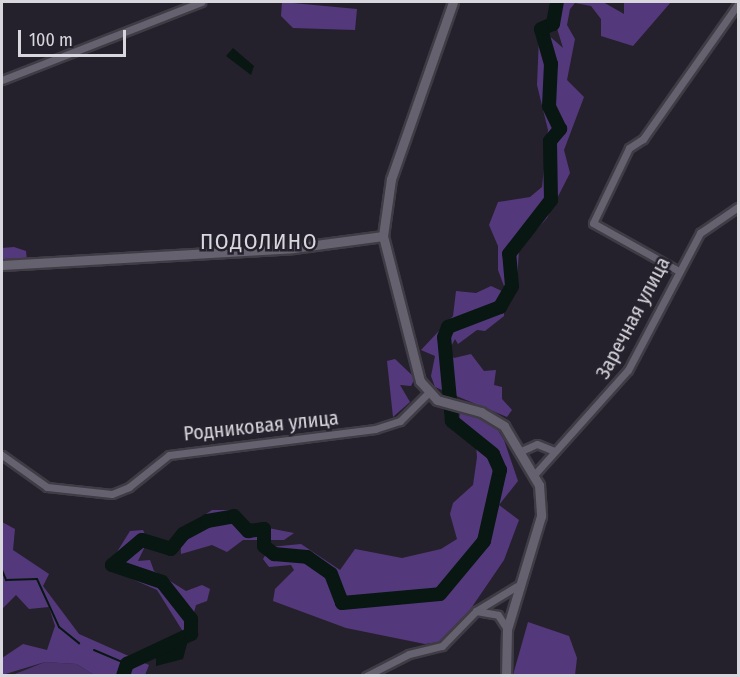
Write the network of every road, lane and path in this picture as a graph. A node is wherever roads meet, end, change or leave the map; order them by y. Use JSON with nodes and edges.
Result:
{"nodes":[{"id":1,"x":201,"y":2,"type":"edge"},
{"id":2,"x":453,"y":2,"type":"edge"},
{"id":3,"x":738,"y":4,"type":"edge"},
{"id":4,"x":2,"y":80,"type":"edge"},
{"id":5,"x":738,"y":207,"type":"edge"},
{"id":6,"x":383,"y":236,"type":"junction"},
{"id":7,"x":2,"y":265,"type":"edge"},
{"id":8,"x":677,"y":270,"type":"junction"},
{"id":9,"x":428,"y":393,"type":"junction"},
{"id":10,"x":554,"y":451,"type":"junction"},
{"id":11,"x":521,"y":452,"type":"junction"},
{"id":12,"x":2,"y":455,"type":"edge"},
{"id":13,"x":534,"y":475,"type":"junction"},
{"id":14,"x":517,"y":586,"type":"junction"},
{"id":15,"x":477,"y":611,"type":"junction"},
{"id":16,"x":507,"y":628,"type":"junction"},
{"id":17,"x":367,"y":675,"type":"edge"},
{"id":18,"x":507,"y":675,"type":"edge"}],
"edges":[{"from":1,"to":4,"type":"street"},
{"from":2,"to":6,"type":"street"},
{"from":3,"to":8,"type":"street"},
{"from":5,"to":8,"type":"street","name":"Заречная улица"},
{"from":6,"to":7,"type":"street"},
{"from":6,"to":9,"type":"street"},
{"from":8,"to":10,"type":"street","name":"Заречная улица"},
{"from":9,"to":11,"type":"street"},
{"from":9,"to":12,"type":"street","name":"Родниковая улица"},
{"from":10,"to":11,"type":"street"},
{"from":10,"to":13,"type":"street","name":"Заречная улица"},
{"from":11,"to":13,"type":"street"},
{"from":13,"to":14,"type":"street"},
{"from":14,"to":15,"type":"street"},
{"from":14,"to":16,"type":"street"},
{"from":15,"to":16,"type":"street"},
{"from":15,"to":17,"type":"street"},
{"from":16,"to":18,"type":"street"}]}
